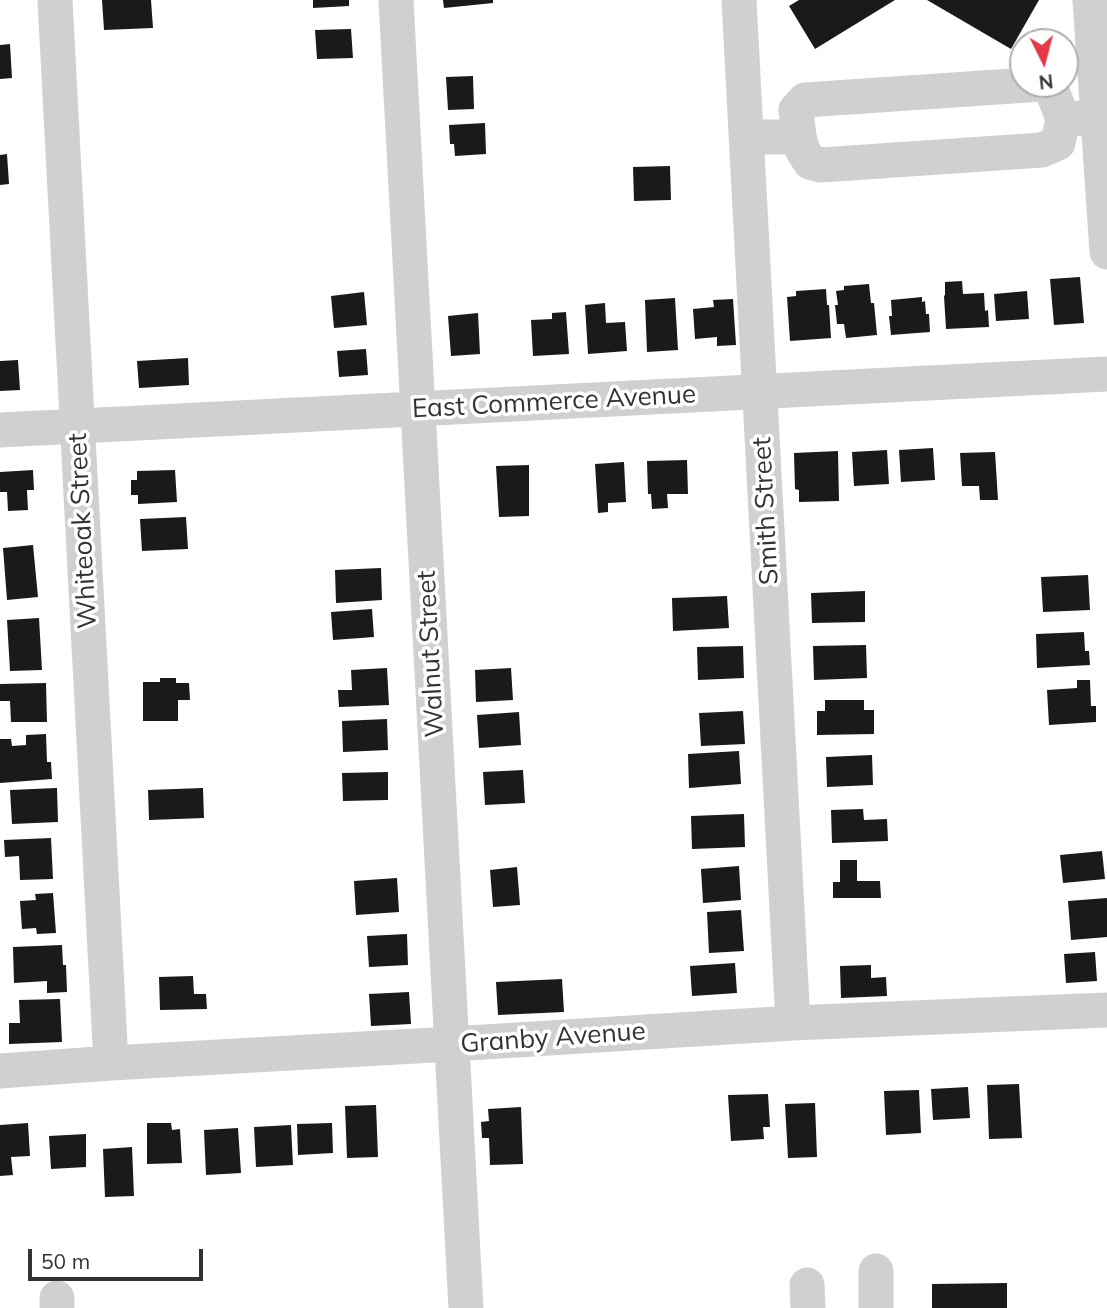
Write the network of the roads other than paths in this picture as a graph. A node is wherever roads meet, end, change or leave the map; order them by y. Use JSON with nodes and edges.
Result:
{"nodes":[{"id":1,"x":55,"y":0,"type":"edge"},
{"id":2,"x":396,"y":0,"type":"edge"},
{"id":3,"x":739,"y":0,"type":"edge"},
{"id":4,"x":1090,"y":0,"type":"edge"},
{"id":5,"x":1102,"y":117,"type":"edge"},
{"id":6,"x":1063,"y":119,"type":"junction"},
{"id":7,"x":747,"y":137,"type":"junction"},
{"id":8,"x":799,"y":137,"type":"junction"},
{"id":9,"x":1107,"y":252,"type":"edge"},
{"id":10,"x":1107,"y":374,"type":"edge"},
{"id":11,"x":760,"y":392,"type":"junction"},
{"id":12,"x":419,"y":409,"type":"junction"},
{"id":13,"x":77,"y":426,"type":"junction"},
{"id":14,"x":0,"y":430,"type":"edge"},
{"id":15,"x":1107,"y":1010,"type":"edge"},
{"id":16,"x":793,"y":1023,"type":"junction"},
{"id":17,"x":452,"y":1044,"type":"junction"},
{"id":18,"x":111,"y":1063,"type":"junction"},
{"id":19,"x":0,"y":1071,"type":"edge"},
{"id":20,"x":876,"y":1271,"type":"dead end"},
{"id":21,"x":466,"y":1308,"type":"edge"},
{"id":22,"x":876,"y":1308,"type":"edge"}],
"edges":[{"from":1,"to":13,"type":"street","name":"Whiteoak Street"},
{"from":2,"to":12,"type":"street","name":"Walnut Street"},
{"from":3,"to":7,"type":"street","name":"Smith Street"},
{"from":4,"to":5,"type":"street"},
{"from":5,"to":6,"type":"street"},
{"from":5,"to":9,"type":"street"},
{"from":6,"to":8,"type":"street"},
{"from":6,"to":8,"type":"street"},
{"from":7,"to":8,"type":"street"},
{"from":7,"to":11,"type":"street","name":"Smith Street"},
{"from":10,"to":11,"type":"street","name":"East Commerce Avenue"},
{"from":11,"to":12,"type":"street","name":"East Commerce Avenue"},
{"from":11,"to":16,"type":"street","name":"Smith Street"},
{"from":12,"to":13,"type":"street","name":"East Commerce Avenue"},
{"from":12,"to":17,"type":"street","name":"Walnut Street"},
{"from":13,"to":14,"type":"street","name":"East Commerce Avenue"},
{"from":13,"to":18,"type":"street","name":"Whiteoak Street"},
{"from":15,"to":16,"type":"street","name":"Granby Avenue"},
{"from":16,"to":17,"type":"street","name":"Granby Avenue"},
{"from":17,"to":18,"type":"street","name":"Granby Avenue"},
{"from":17,"to":21,"type":"street","name":"Walnut Street"},
{"from":18,"to":19,"type":"street","name":"Granby Avenue"},
{"from":20,"to":22,"type":"street"}]}
